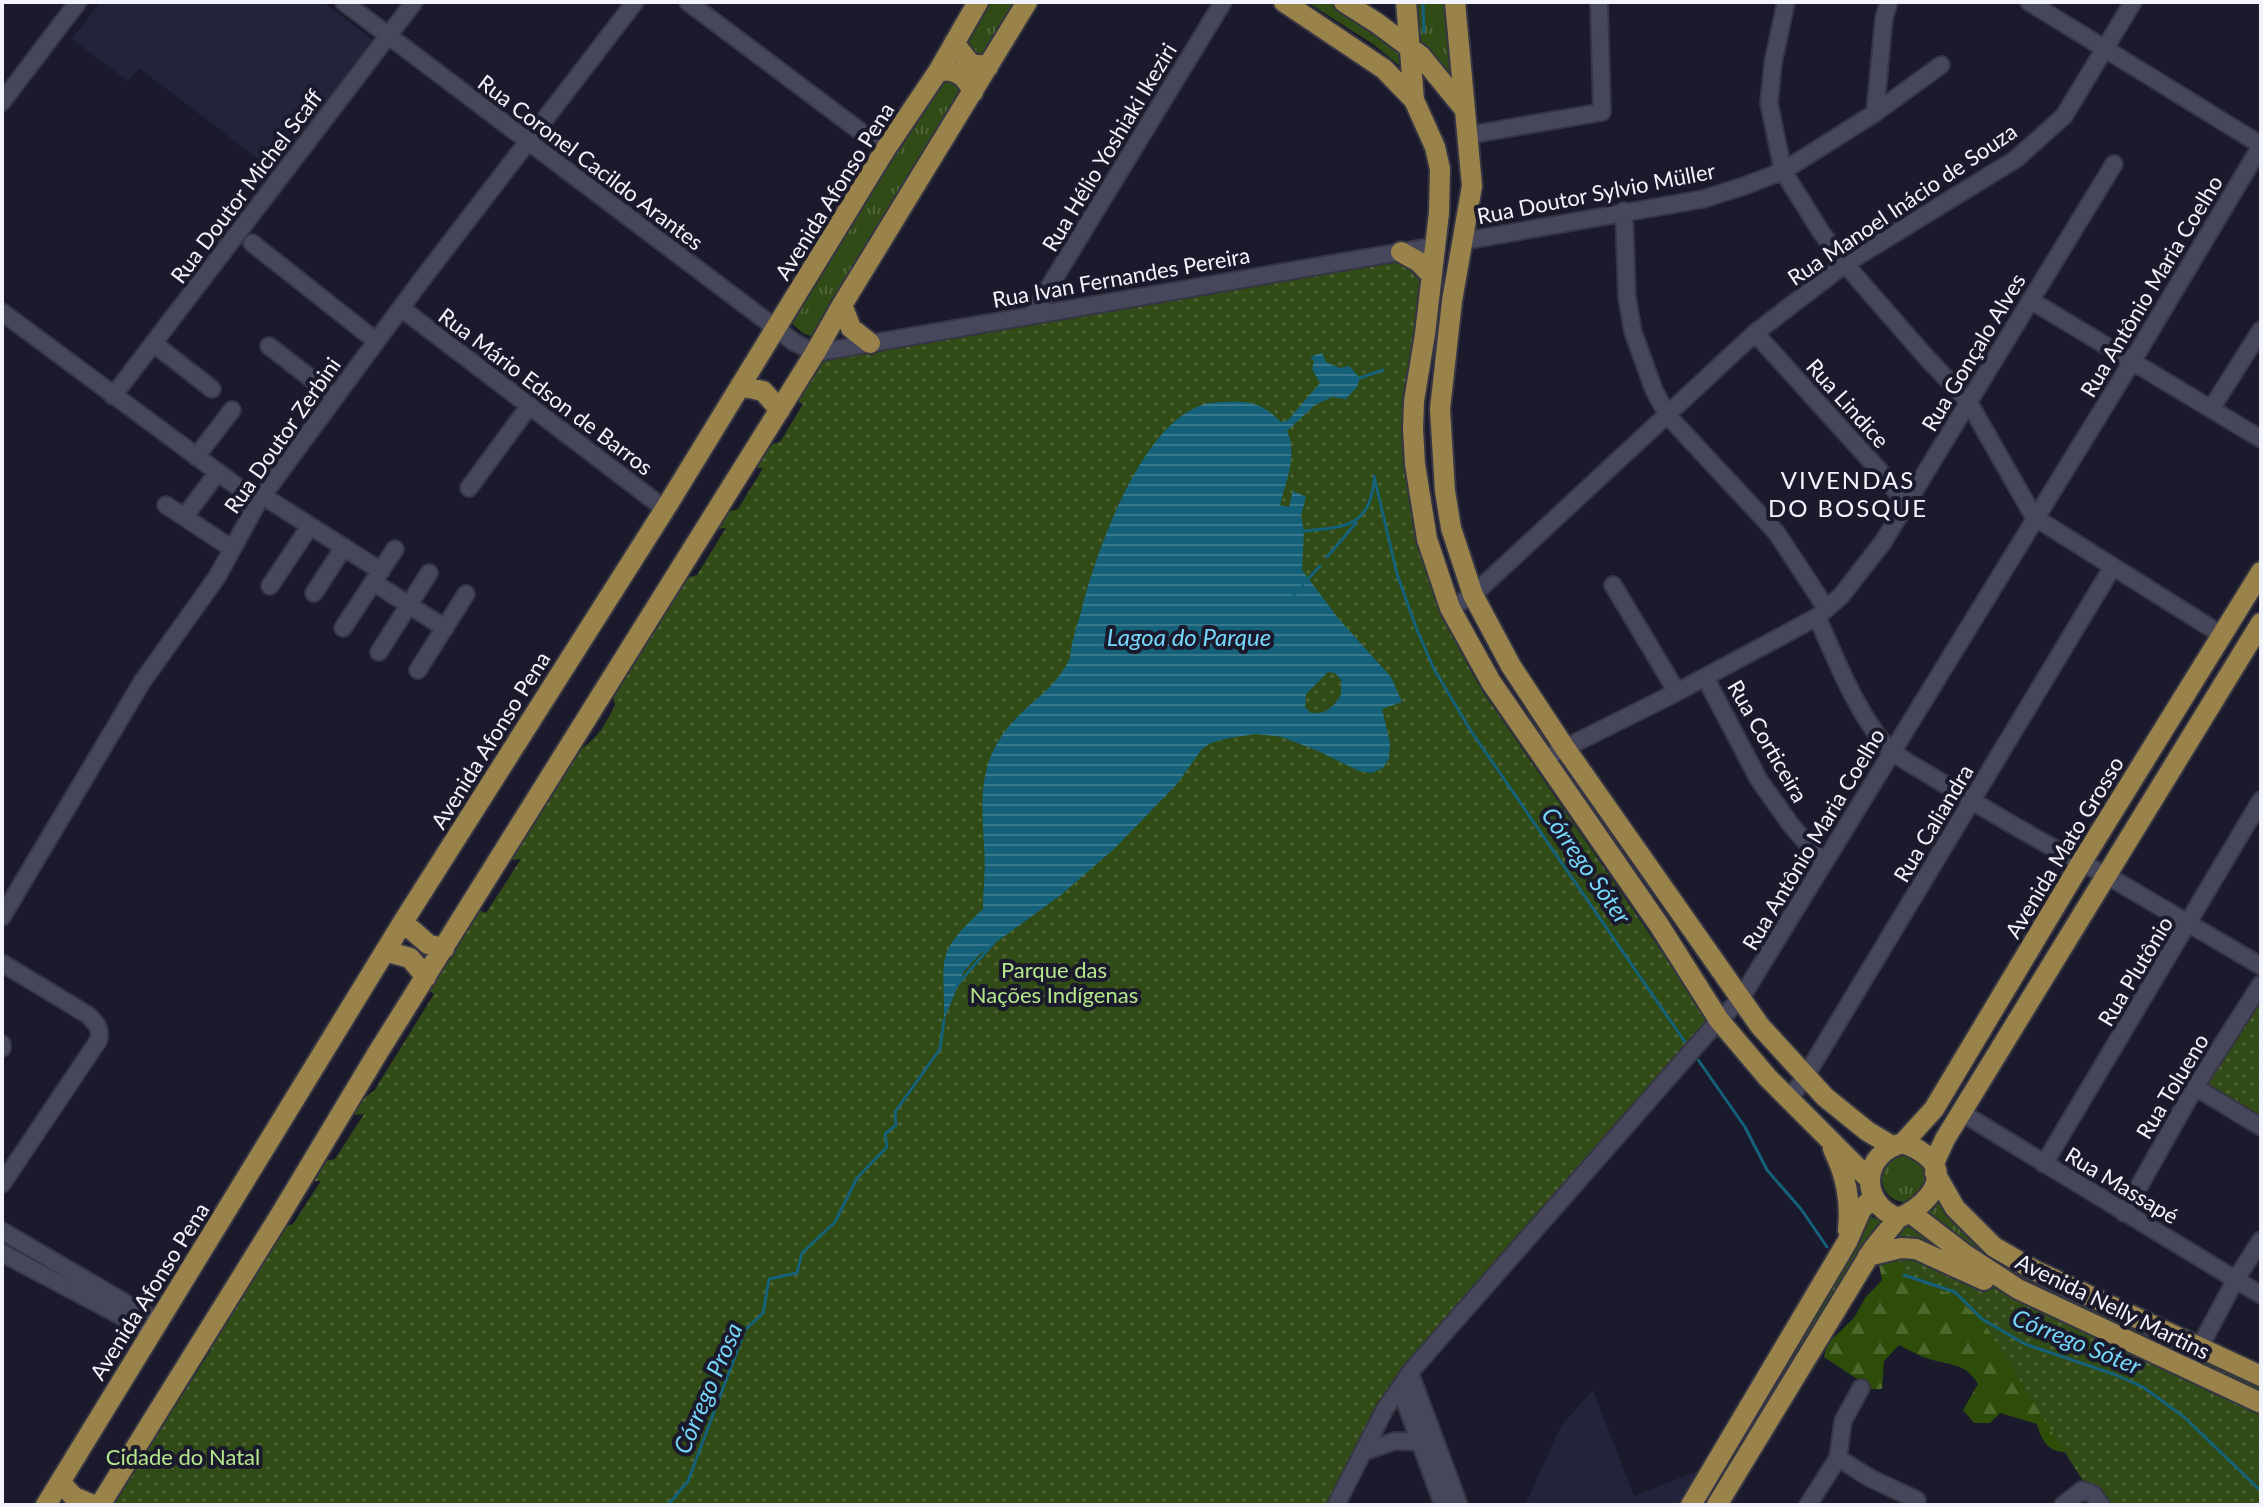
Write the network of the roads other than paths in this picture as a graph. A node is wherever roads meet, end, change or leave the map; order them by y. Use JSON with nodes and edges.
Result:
{"nodes":[{"id":1,"x":78,"y":2,"type":"edge"},
{"id":2,"x":344,"y":2,"type":"edge"},
{"id":3,"x":414,"y":2,"type":"edge"},
{"id":4,"x":635,"y":2,"type":"edge"},
{"id":5,"x":688,"y":2,"type":"edge"},
{"id":6,"x":978,"y":2,"type":"edge"},
{"id":7,"x":1027,"y":2,"type":"edge"},
{"id":8,"x":1223,"y":2,"type":"edge"},
{"id":9,"x":1284,"y":2,"type":"edge"},
{"id":10,"x":1344,"y":2,"type":"edge"},
{"id":11,"x":1406,"y":2,"type":"edge"},
{"id":12,"x":1455,"y":2,"type":"edge"},
{"id":13,"x":1599,"y":2,"type":"edge"},
{"id":14,"x":1786,"y":2,"type":"edge"},
{"id":15,"x":1889,"y":2,"type":"edge"},
{"id":16,"x":2029,"y":2,"type":"edge"},
{"id":17,"x":2133,"y":2,"type":"edge"},
{"id":18,"x":388,"y":36,"type":"junction"},
{"id":19,"x":954,"y":43,"type":"junction"},
{"id":20,"x":1409,"y":46,"type":"junction"},
{"id":21,"x":2105,"y":49,"type":"junction"},
{"id":22,"x":1941,"y":65,"type":"dead end"},
{"id":23,"x":988,"y":67,"type":"junction"},
{"id":24,"x":939,"y":70,"type":"junction"},
{"id":25,"x":5,"y":92,"type":"edge"},
{"id":26,"x":973,"y":92,"type":"junction"},
{"id":27,"x":1414,"y":100,"type":"junction"},
{"id":28,"x":1465,"y":110,"type":"junction"},
{"id":29,"x":1875,"y":113,"type":"junction"},
{"id":30,"x":1469,"y":135,"type":"junction"},
{"id":31,"x":527,"y":142,"type":"junction"},
{"id":32,"x":2261,"y":146,"type":"edge"},
{"id":33,"x":885,"y":150,"type":"junction"},
{"id":34,"x":2114,"y":164,"type":"dead end"},
{"id":35,"x":1783,"y":171,"type":"junction"},
{"id":36,"x":1624,"y":211,"type":"junction"},
{"id":37,"x":1464,"y":241,"type":"junction"},
{"id":38,"x":252,"y":243,"type":"dead end"},
{"id":39,"x":1435,"y":246,"type":"junction"},
{"id":40,"x":1401,"y":252,"type":"junction"},
{"id":41,"x":1845,"y":264,"type":"junction"},
{"id":42,"x":1431,"y":275,"type":"junction"},
{"id":43,"x":2030,"y":300,"type":"junction"},
{"id":44,"x":1452,"y":301,"type":"junction"},
{"id":45,"x":842,"y":305,"type":"junction"},
{"id":46,"x":401,"y":308,"type":"junction"},
{"id":47,"x":2,"y":312,"type":"edge"},
{"id":48,"x":1032,"y":315,"type":"junction"},
{"id":49,"x":777,"y":329,"type":"junction"},
{"id":50,"x":2261,"y":330,"type":"edge"},
{"id":51,"x":1755,"y":333,"type":"junction"},
{"id":52,"x":1425,"y":334,"type":"junction"},
{"id":53,"x":376,"y":341,"type":"junction"},
{"id":54,"x":153,"y":343,"type":"junction"},
{"id":55,"x":870,"y":343,"type":"junction"},
{"id":56,"x":269,"y":346,"type":"dead end"},
{"id":57,"x":815,"y":353,"type":"junction"},
{"id":58,"x":2133,"y":360,"type":"junction"},
{"id":59,"x":1444,"y":363,"type":"junction"},
{"id":60,"x":753,"y":366,"type":"junction"},
{"id":61,"x":740,"y":386,"type":"junction"},
{"id":62,"x":212,"y":389,"type":"dead end"},
{"id":63,"x":792,"y":389,"type":"junction"},
{"id":64,"x":113,"y":396,"type":"junction"},
{"id":65,"x":335,"y":397,"type":"junction"},
{"id":66,"x":1968,"y":401,"type":"junction"},
{"id":67,"x":530,"y":405,"type":"junction"},
{"id":68,"x":2211,"y":409,"type":"junction"},
{"id":69,"x":232,"y":410,"type":"dead end"},
{"id":70,"x":780,"y":410,"type":"junction"},
{"id":71,"x":1668,"y":416,"type":"junction"},
{"id":72,"x":2261,"y":439,"type":"edge"},
{"id":73,"x":196,"y":457,"type":"junction"},
{"id":74,"x":218,"y":472,"type":"junction"},
{"id":75,"x":469,"y":488,"type":"dead end"},
{"id":76,"x":260,"y":499,"type":"junction"},
{"id":77,"x":1906,"y":504,"type":"junction"},
{"id":78,"x":166,"y":505,"type":"dead end"},
{"id":79,"x":665,"y":509,"type":"junction"},
{"id":80,"x":185,"y":516,"type":"junction"},
{"id":81,"x":2034,"y":517,"type":"junction"},
{"id":82,"x":310,"y":526,"type":"junction"},
{"id":83,"x":344,"y":547,"type":"junction"},
{"id":84,"x":231,"y":548,"type":"junction"},
{"id":85,"x":395,"y":549,"type":"dead end"},
{"id":86,"x":2112,"y":568,"type":"junction"},
{"id":87,"x":2261,"y":572,"type":"edge"},
{"id":88,"x":429,"y":573,"type":"dead end"},
{"id":89,"x":377,"y":576,"type":"junction"},
{"id":90,"x":1613,"y":585,"type":"dead end"},
{"id":91,"x":270,"y":586,"type":"dead end"},
{"id":92,"x":314,"y":593,"type":"dead end"},
{"id":93,"x":466,"y":594,"type":"dead end"},
{"id":94,"x":1473,"y":595,"type":"junction"},
{"id":95,"x":409,"y":605,"type":"junction"},
{"id":96,"x":2240,"y":606,"type":"junction"},
{"id":97,"x":1450,"y":608,"type":"junction"},
{"id":98,"x":1822,"y":613,"type":"junction"},
{"id":99,"x":343,"y":628,"type":"dead end"},
{"id":100,"x":445,"y":628,"type":"junction"},
{"id":101,"x":2259,"y":633,"type":"edge"},
{"id":102,"x":2222,"y":635,"type":"junction"},
{"id":103,"x":379,"y":652,"type":"dead end"},
{"id":104,"x":418,"y":670,"type":"dead end"},
{"id":105,"x":1705,"y":677,"type":"junction"},
{"id":106,"x":1677,"y":692,"type":"junction"},
{"id":107,"x":1565,"y":748,"type":"junction"},
{"id":108,"x":1892,"y":752,"type":"junction"},
{"id":109,"x":1543,"y":759,"type":"junction"},
{"id":110,"x":2261,"y":800,"type":"edge"},
{"id":111,"x":1972,"y":801,"type":"junction"},
{"id":112,"x":1824,"y":863,"type":"junction"},
{"id":113,"x":2081,"y":863,"type":"junction"},
{"id":114,"x":2106,"y":875,"type":"junction"},
{"id":115,"x":2,"y":917,"type":"edge"},
{"id":116,"x":403,"y":922,"type":"junction"},
{"id":117,"x":2190,"y":923,"type":"junction"},
{"id":118,"x":444,"y":949,"type":"junction"},
{"id":119,"x":385,"y":951,"type":"junction"},
{"id":120,"x":2,"y":963,"type":"edge"},
{"id":121,"x":2261,"y":966,"type":"edge"},
{"id":122,"x":426,"y":977,"type":"junction"},
{"id":123,"x":2261,"y":984,"type":"edge"},
{"id":124,"x":1741,"y":998,"type":"junction"},
{"id":125,"x":1719,"y":1020,"type":"junction"},
{"id":126,"x":1805,"y":1077,"type":"junction"},
{"id":127,"x":2195,"y":1087,"type":"junction"},
{"id":128,"x":1789,"y":1100,"type":"junction"},
{"id":129,"x":1962,"y":1113,"type":"junction"},
{"id":130,"x":2261,"y":1127,"type":"edge"},
{"id":131,"x":1829,"y":1139,"type":"junction"},
{"id":132,"x":1898,"y":1144,"type":"junction"},
{"id":133,"x":2044,"y":1164,"type":"junction"},
{"id":134,"x":1934,"y":1168,"type":"junction"},
{"id":135,"x":2,"y":1184,"type":"edge"},
{"id":136,"x":1871,"y":1189,"type":"junction"},
{"id":137,"x":2124,"y":1213,"type":"junction"},
{"id":138,"x":1905,"y":1216,"type":"junction"},
{"id":139,"x":2,"y":1231,"type":"edge"},
{"id":140,"x":2261,"y":1240,"type":"edge"},
{"id":141,"x":1847,"y":1242,"type":"junction"},
{"id":142,"x":2,"y":1253,"type":"edge"},
{"id":143,"x":1868,"y":1256,"type":"junction"},
{"id":144,"x":2236,"y":1279,"type":"junction"},
{"id":145,"x":82,"y":1287,"type":"junction"},
{"id":146,"x":2018,"y":1289,"type":"junction"},
{"id":147,"x":2261,"y":1295,"type":"edge"},
{"id":148,"x":154,"y":1327,"type":"junction"},
{"id":149,"x":2199,"y":1347,"type":"junction"},
{"id":150,"x":2188,"y":1369,"type":"junction"},
{"id":151,"x":1410,"y":1373,"type":"junction"},
{"id":152,"x":2261,"y":1376,"type":"edge"},
{"id":153,"x":1400,"y":1388,"type":"junction"},
{"id":154,"x":1861,"y":1388,"type":"dead end"},
{"id":155,"x":2261,"y":1403,"type":"edge"},
{"id":156,"x":1420,"y":1442,"type":"junction"},
{"id":157,"x":1363,"y":1452,"type":"junction"},
{"id":158,"x":1838,"y":1458,"type":"junction"},
{"id":159,"x":1707,"y":1480,"type":"junction"},
{"id":160,"x":60,"y":1482,"type":"junction"},
{"id":161,"x":1917,"y":1500,"type":"dead end"},
{"id":162,"x":1718,"y":1503,"type":"edge"},
{"id":163,"x":46,"y":1505,"type":"edge"},
{"id":164,"x":93,"y":1505,"type":"edge"},
{"id":165,"x":100,"y":1505,"type":"edge"},
{"id":166,"x":1336,"y":1505,"type":"edge"},
{"id":167,"x":1443,"y":1505,"type":"edge"},
{"id":168,"x":1459,"y":1505,"type":"edge"},
{"id":169,"x":1691,"y":1505,"type":"edge"},
{"id":170,"x":1808,"y":1505,"type":"edge"},
{"id":171,"x":2063,"y":1505,"type":"edge"},
{"id":172,"x":2101,"y":1505,"type":"edge"}],
"edges":[{"from":1,"to":25,"type":"street"},
{"from":2,"to":18,"type":"street","name":"Rua Coronel Cacildo Arantes"},
{"from":3,"to":18,"type":"street","name":"Rua Doutor Michel Scaff"},
{"from":4,"to":31,"type":"street","name":"Rua Doutor Zerbini"},
{"from":5,"to":33,"type":"street"},
{"from":6,"to":19,"type":"main road","name":"Avenida Afonso Pena"},
{"from":7,"to":23,"type":"main road"},
{"from":8,"to":48,"type":"street","name":"Rua Hélio Yoshiaki Ikeziri"},
{"from":9,"to":27,"type":"main road"},
{"from":10,"to":20,"type":"main road"},
{"from":11,"to":20,"type":"main road"},
{"from":12,"to":28,"type":"main road"},
{"from":13,"to":30,"type":"street"},
{"from":14,"to":35,"type":"street"},
{"from":15,"to":29,"type":"street"},
{"from":16,"to":21,"type":"street"},
{"from":17,"to":21,"type":"street","name":"Rua Manoel Inácio de Souza"},
{"from":18,"to":31,"type":"street","name":"Rua Coronel Cacildo Arantes"},
{"from":18,"to":54,"type":"street","name":"Rua Doutor Michel Scaff"},
{"from":19,"to":23,"type":"main road"},
{"from":19,"to":24,"type":"main road","name":"Avenida Afonso Pena"},
{"from":20,"to":27,"type":"main road"},
{"from":20,"to":28,"type":"main road"},
{"from":21,"to":32,"type":"street"},
{"from":21,"to":41,"type":"street","name":"Rua Manoel Inácio de Souza"},
{"from":22,"to":29,"type":"street","name":"Rua Doutor Sylvio Müller"},
{"from":23,"to":26,"type":"main road"},
{"from":24,"to":26,"type":"main road"},
{"from":24,"to":33,"type":"main road","name":"Avenida Afonso Pena"},
{"from":26,"to":45,"type":"main road"},
{"from":27,"to":39,"type":"main road"},
{"from":28,"to":30,"type":"main road"},
{"from":29,"to":35,"type":"street","name":"Rua Doutor Sylvio Müller"},
{"from":30,"to":37,"type":"main road"},
{"from":31,"to":46,"type":"street","name":"Rua Doutor Zerbini"},
{"from":31,"to":49,"type":"street","name":"Rua Coronel Cacildo Arantes"},
{"from":32,"to":58,"type":"street","name":"Rua Antônio Maria Coelho"},
{"from":33,"to":49,"type":"main road","name":"Avenida Afonso Pena"},
{"from":34,"to":43,"type":"street","name":"Rua Gonçalo Alves"},
{"from":35,"to":36,"type":"street","name":"Rua Doutor Sylvio Müller"},
{"from":35,"to":41,"type":"street"},
{"from":36,"to":37,"type":"street","name":"Rua Doutor Sylvio Müller"},
{"from":36,"to":71,"type":"street"},
{"from":37,"to":44,"type":"main road"},
{"from":38,"to":53,"type":"street"},
{"from":39,"to":40,"type":"street","name":"Rua Ivan Fernandes Pereira"},
{"from":39,"to":42,"type":"main road"},
{"from":39,"to":44,"type":"main road"},
{"from":40,"to":42,"type":"main road"},
{"from":40,"to":48,"type":"street","name":"Rua Ivan Fernandes Pereira"},
{"from":41,"to":51,"type":"street","name":"Rua Manoel Inácio de Souza"},
{"from":41,"to":66,"type":"street"},
{"from":42,"to":52,"type":"main road"},
{"from":43,"to":58,"type":"street"},
{"from":43,"to":66,"type":"street","name":"Rua Gonçalo Alves"},
{"from":44,"to":59,"type":"main road"},
{"from":45,"to":55,"type":"main road"},
{"from":45,"to":57,"type":"main road"},
{"from":46,"to":53,"type":"street","name":"Rua Doutor Zerbini"},
{"from":46,"to":67,"type":"street","name":"Rua Mário Edson de Barros"},
{"from":47,"to":64,"type":"street"},
{"from":48,"to":55,"type":"street","name":"Rua Ivan Fernandes Pereira"},
{"from":49,"to":57,"type":"street","name":"Rua Coronel Cacildo Arantes"},
{"from":49,"to":60,"type":"main road","name":"Avenida Afonso Pena"},
{"from":50,"to":68,"type":"street"},
{"from":51,"to":71,"type":"street","name":"Rua Manoel Inácio de Souza"},
{"from":51,"to":77,"type":"street","name":"Rua Lindice"},
{"from":52,"to":59,"type":"main road"},
{"from":52,"to":97,"type":"main road"},
{"from":53,"to":65,"type":"street","name":"Rua Doutor Zerbini"},
{"from":54,"to":62,"type":"street"},
{"from":54,"to":64,"type":"street","name":"Rua Doutor Michel Scaff"},
{"from":55,"to":57,"type":"street","name":"Rua Ivan Fernandes Pereira"},
{"from":56,"to":65,"type":"street"},
{"from":57,"to":63,"type":"main road"},
{"from":58,"to":68,"type":"street"},
{"from":58,"to":81,"type":"street","name":"Rua Antônio Maria Coelho"},
{"from":59,"to":94,"type":"main road"},
{"from":60,"to":61,"type":"main road","name":"Avenida Afonso Pena"},
{"from":60,"to":63,"type":"main road"},
{"from":61,"to":70,"type":"main road"},
{"from":61,"to":79,"type":"main road","name":"Avenida Afonso Pena"},
{"from":63,"to":70,"type":"main road"},
{"from":64,"to":73,"type":"street"},
{"from":65,"to":76,"type":"street","name":"Rua Doutor Zerbini"},
{"from":66,"to":77,"type":"street","name":"Rua Gonçalo Alves"},
{"from":66,"to":81,"type":"street"},
{"from":67,"to":75,"type":"street"},
{"from":67,"to":79,"type":"street","name":"Rua Mário Edson de Barros"},
{"from":68,"to":72,"type":"street"},
{"from":69,"to":73,"type":"street"},
{"from":70,"to":118,"type":"main road"},
{"from":71,"to":94,"type":"street","name":"Rua Manoel Inácio de Souza"},
{"from":71,"to":98,"type":"street"},
{"from":73,"to":74,"type":"street"},
{"from":74,"to":76,"type":"street"},
{"from":74,"to":80,"type":"street"},
{"from":76,"to":82,"type":"street"},
{"from":76,"to":84,"type":"street","name":"Rua Doutor Zerbini"},
{"from":77,"to":98,"type":"street","name":"Rua Gonçalo Alves"},
{"from":78,"to":80,"type":"street"},
{"from":79,"to":116,"type":"main road","name":"Avenida Afonso Pena"},
{"from":80,"to":84,"type":"street"},
{"from":81,"to":86,"type":"street"},
{"from":81,"to":108,"type":"street","name":"Rua Antônio Maria Coelho"},
{"from":82,"to":83,"type":"street"},
{"from":82,"to":91,"type":"street"},
{"from":83,"to":89,"type":"street"},
{"from":83,"to":92,"type":"street"},
{"from":84,"to":115,"type":"street","name":"Rua Doutor Zerbini"},
{"from":85,"to":89,"type":"street"},
{"from":86,"to":102,"type":"street"},
{"from":86,"to":111,"type":"street","name":"Rua Caliandra"},
{"from":87,"to":96,"type":"main road","name":"Avenida Mato Grosso"},
{"from":88,"to":95,"type":"street"},
{"from":89,"to":95,"type":"street"},
{"from":89,"to":99,"type":"street"},
{"from":90,"to":106,"type":"street"},
{"from":93,"to":100,"type":"street"},
{"from":94,"to":97,"type":"street","name":"Rua Manoel Inácio de Souza"},
{"from":94,"to":107,"type":"main road"},
{"from":95,"to":100,"type":"street"},
{"from":95,"to":103,"type":"street"},
{"from":96,"to":101,"type":"main road"},
{"from":96,"to":102,"type":"main road","name":"Avenida Mato Grosso"},
{"from":97,"to":109,"type":"main road"},
{"from":98,"to":105,"type":"street","name":"Rua Gonçalo Alves"},
{"from":98,"to":108,"type":"street"},
{"from":100,"to":104,"type":"street"},
{"from":101,"to":114,"type":"main road"},
{"from":102,"to":113,"type":"main road","name":"Avenida Mato Grosso"},
{"from":105,"to":106,"type":"street","name":"Rua Gonçalo Alves"},
{"from":105,"to":112,"type":"street","name":"Rua Corticeira"},
{"from":106,"to":107,"type":"street","name":"Rua Gonçalo Alves"},
{"from":107,"to":109,"type":"street","name":"Rua Gonçalo Alves"},
{"from":107,"to":124,"type":"main road"},
{"from":108,"to":111,"type":"street"},
{"from":108,"to":112,"type":"street","name":"Rua Antônio Maria Coelho"},
{"from":109,"to":125,"type":"main road"},
{"from":110,"to":117,"type":"street","name":"Rua Plutônio"},
{"from":111,"to":113,"type":"street"},
{"from":111,"to":126,"type":"street","name":"Rua Caliandra"},
{"from":112,"to":124,"type":"street","name":"Rua Antônio Maria Coelho"},
{"from":113,"to":114,"type":"street"},
{"from":113,"to":132,"type":"main road","name":"Avenida Mato Grosso"},
{"from":114,"to":117,"type":"street"},
{"from":114,"to":129,"type":"main road"},
{"from":116,"to":118,"type":"main road"},
{"from":116,"to":119,"type":"main road","name":"Avenida Afonso Pena"},
{"from":117,"to":121,"type":"street"},
{"from":117,"to":133,"type":"street","name":"Rua Plutônio"},
{"from":118,"to":122,"type":"main road"},
{"from":119,"to":122,"type":"main road"},
{"from":119,"to":148,"type":"main road","name":"Avenida Afonso Pena"},
{"from":120,"to":135,"type":"street"},
{"from":122,"to":165,"type":"main road"},
{"from":123,"to":127,"type":"street","name":"Rua Tolueno"},
{"from":124,"to":125,"type":"street","name":"Rua Antônio Maria Coelho"},
{"from":124,"to":126,"type":"main road"},
{"from":125,"to":128,"type":"main road"},
{"from":125,"to":151,"type":"street","name":"Rua Antônio Maria Coelho"},
{"from":126,"to":128,"type":"street","name":"Rua Caliandra"},
{"from":126,"to":132,"type":"main road"},
{"from":127,"to":130,"type":"street"},
{"from":127,"to":137,"type":"street","name":"Rua Tolueno"},
{"from":128,"to":131,"type":"main road"},
{"from":129,"to":133,"type":"street","name":"Rua Massapé"},
{"from":129,"to":134,"type":"main road"},
{"from":131,"to":136,"type":"main road"},
{"from":131,"to":141,"type":"main road"},
{"from":132,"to":134,"type":"main road"},
{"from":132,"to":136,"type":"main road"},
{"from":133,"to":137,"type":"street","name":"Rua Massapé"},
{"from":134,"to":138,"type":"main road"},
{"from":134,"to":149,"type":"main road","name":"Avenida Nelly Martins"},
{"from":136,"to":138,"type":"main road"},
{"from":136,"to":141,"type":"main road"},
{"from":137,"to":144,"type":"street","name":"Rua Massapé"},
{"from":138,"to":143,"type":"main road"},
{"from":138,"to":146,"type":"main road","name":"Avenida Nelly Martins"},
{"from":139,"to":145,"type":"street"},
{"from":140,"to":144,"type":"street"},
{"from":141,"to":159,"type":"main road"},
{"from":142,"to":145,"type":"street"},
{"from":143,"to":146,"type":"main road"},
{"from":143,"to":162,"type":"main road"},
{"from":144,"to":147,"type":"street","name":"Rua Massapé"},
{"from":144,"to":149,"type":"street"},
{"from":145,"to":148,"type":"street"},
{"from":146,"to":150,"type":"main road","name":"Avenida Nelly Martins"},
{"from":148,"to":160,"type":"main road","name":"Avenida Afonso Pena"},
{"from":149,"to":150,"type":"street"},
{"from":149,"to":152,"type":"main road","name":"Avenida Nelly Martins"},
{"from":150,"to":155,"type":"main road","name":"Avenida Nelly Martins"},
{"from":151,"to":153,"type":"street","name":"Rua Antônio Maria Coelho"},
{"from":151,"to":168,"type":"street"},
{"from":153,"to":156,"type":"street"},
{"from":153,"to":157,"type":"street","name":"Rua Antônio Maria Coelho"},
{"from":154,"to":158,"type":"street"},
{"from":156,"to":157,"type":"street"},
{"from":156,"to":167,"type":"street"},
{"from":157,"to":166,"type":"street","name":"Rua Antônio Maria Coelho"},
{"from":158,"to":161,"type":"street"},
{"from":158,"to":170,"type":"street"},
{"from":159,"to":162,"type":"main road"},
{"from":159,"to":169,"type":"main road"},
{"from":160,"to":163,"type":"main road","name":"Avenida Afonso Pena"},
{"from":160,"to":164,"type":"main road"},
{"from":171,"to":172,"type":"street"}]}
